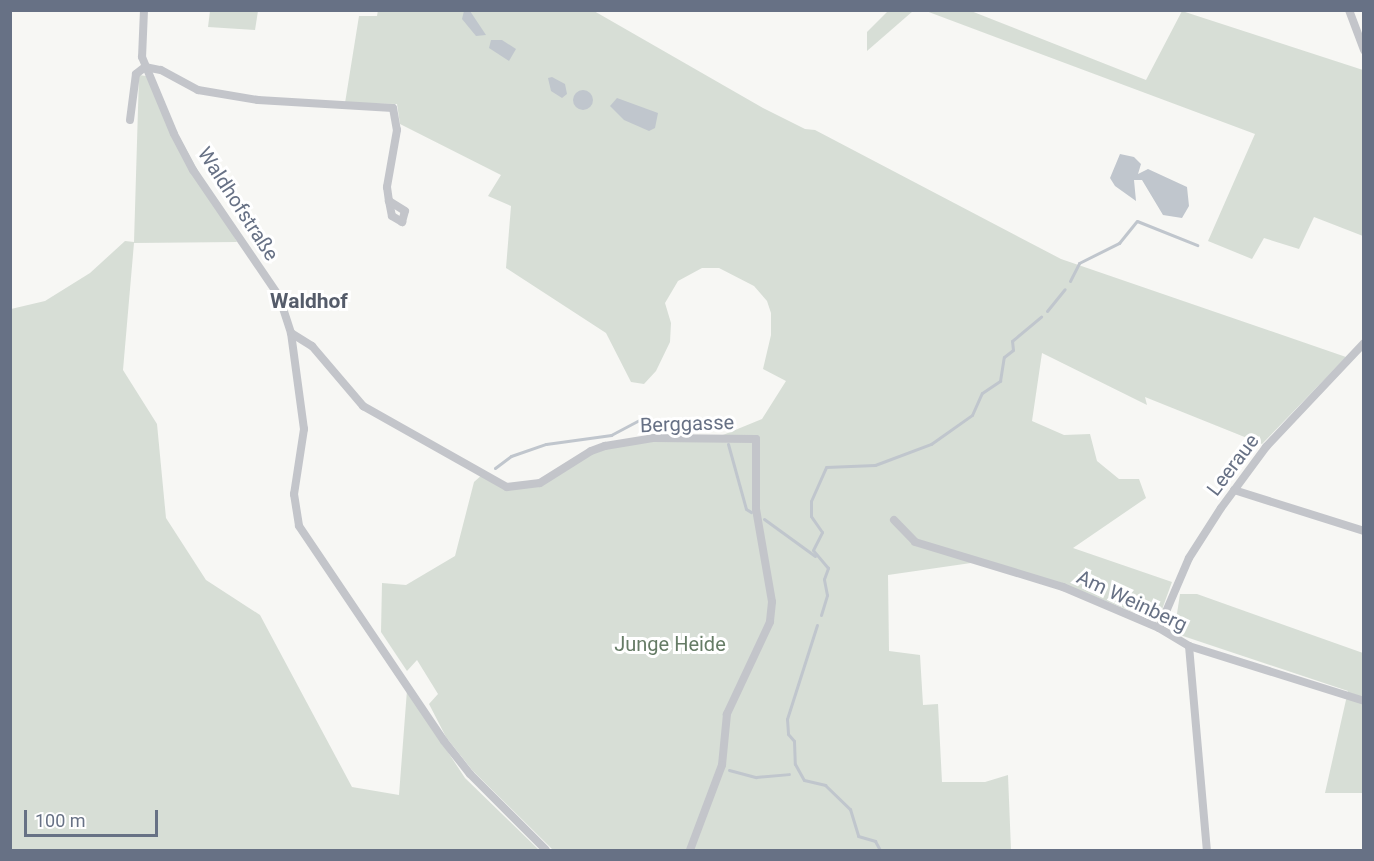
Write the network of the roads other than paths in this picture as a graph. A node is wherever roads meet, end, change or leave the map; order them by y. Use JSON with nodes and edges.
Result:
{"nodes":[{"id":1,"x":144,"y":10,"type":"edge"},
{"id":2,"x":1349,"y":10,"type":"edge"},
{"id":3,"x":1364,"y":50,"type":"edge"},
{"id":4,"x":145,"y":67,"type":"junction"},
{"id":5,"x":130,"y":120,"type":"dead end"},
{"id":6,"x":389,"y":201,"type":"dead end"},
{"id":7,"x":291,"y":333,"type":"junction"},
{"id":8,"x":1364,"y":343,"type":"edge"},
{"id":9,"x":1234,"y":490,"type":"junction"},
{"id":10,"x":894,"y":520,"type":"dead end"},
{"id":11,"x":1364,"y":531,"type":"edge"},
{"id":12,"x":1159,"y":628,"type":"junction"},
{"id":13,"x":1189,"y":646,"type":"junction"},
{"id":14,"x":1364,"y":701,"type":"edge"},
{"id":15,"x":546,"y":850,"type":"edge"},
{"id":16,"x":690,"y":850,"type":"edge"},
{"id":17,"x":1207,"y":850,"type":"edge"}],
"edges":[{"from":1,"to":4,"type":"street","name":"Waldhofstraße"},
{"from":2,"to":3,"type":"street"},
{"from":4,"to":5,"type":"street"},
{"from":4,"to":6,"type":"street"},
{"from":4,"to":7,"type":"street","name":"Waldhofstraße"},
{"from":7,"to":15,"type":"street","name":"Waldhofstraße"},
{"from":7,"to":16,"type":"street","name":"Berggasse"},
{"from":8,"to":9,"type":"street","name":"Leeraue"},
{"from":9,"to":11,"type":"street"},
{"from":9,"to":12,"type":"street","name":"Leeraue"},
{"from":10,"to":12,"type":"street","name":"Am Weinberg"},
{"from":12,"to":13,"type":"street","name":"Am Weinberg"},
{"from":13,"to":14,"type":"street","name":"Am Weinberg"},
{"from":13,"to":17,"type":"street"}]}
